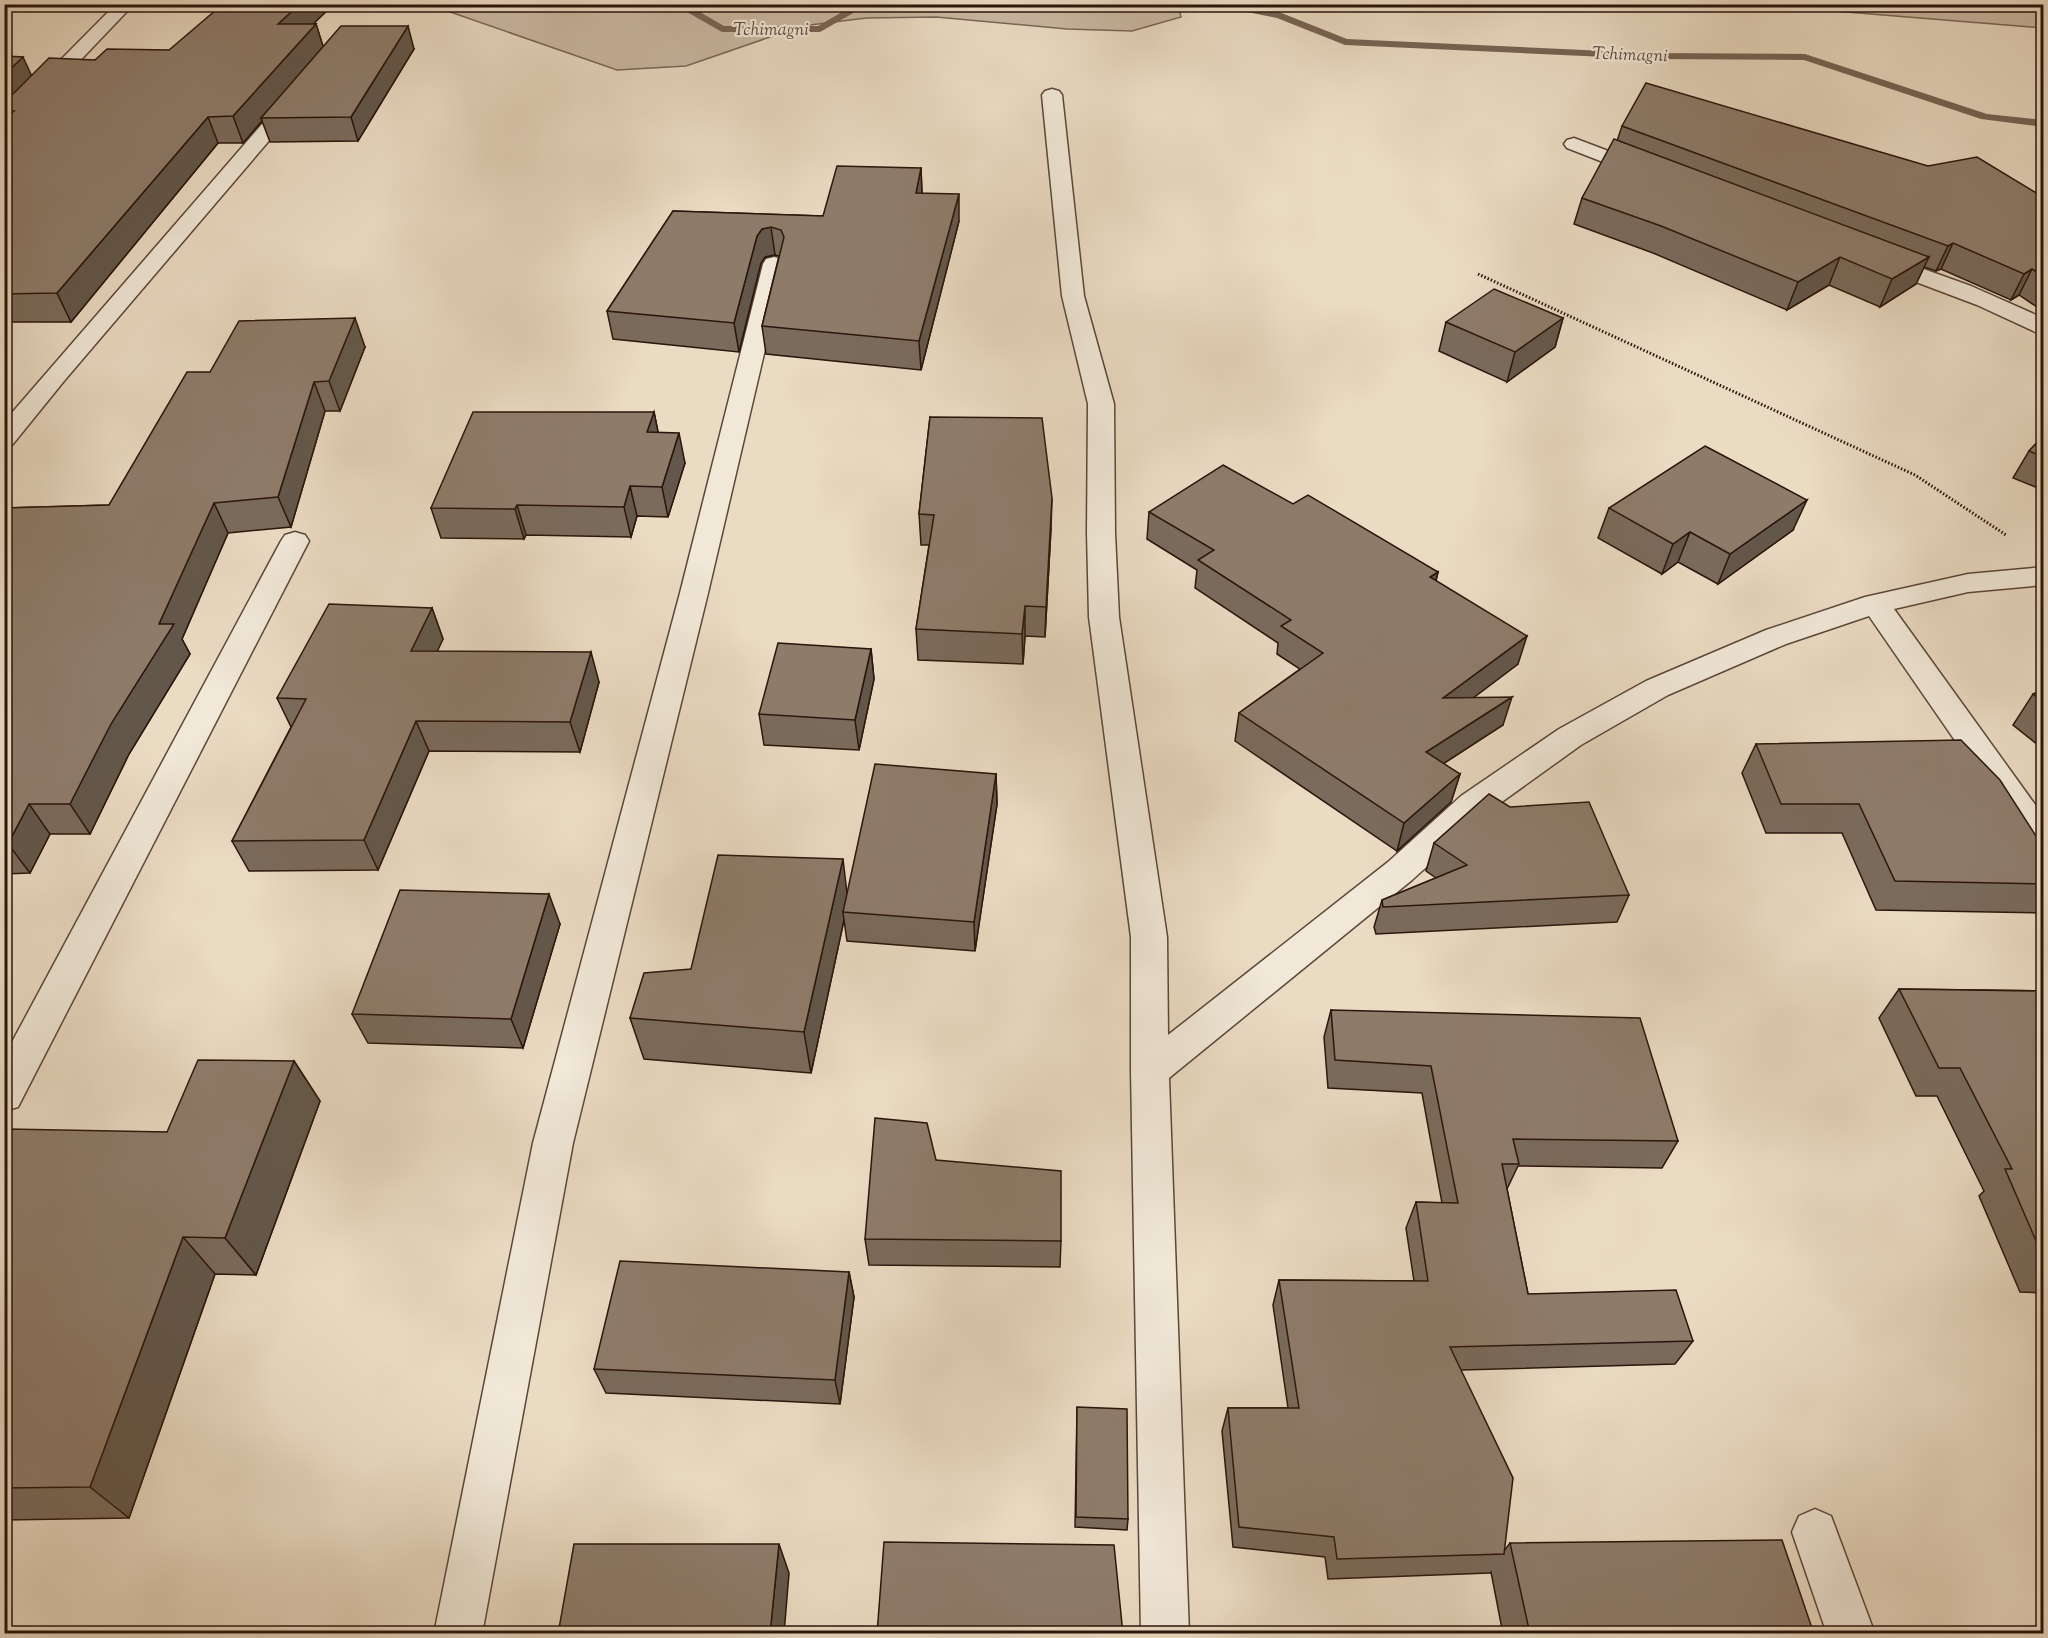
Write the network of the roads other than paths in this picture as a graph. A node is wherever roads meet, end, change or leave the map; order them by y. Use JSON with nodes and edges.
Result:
{"nodes":[{"id":1,"x":126,"y":4,"type":"edge"},
{"id":2,"x":307,"y":84,"type":"edge"},
{"id":3,"x":1052,"y":95,"type":"dead end"},
{"id":4,"x":4,"y":129,"type":"edge"},
{"id":5,"x":1574,"y":144,"type":"dead end"},
{"id":6,"x":1661,"y":177,"type":"edge"},
{"id":7,"x":1857,"y":252,"type":"edge"},
{"id":8,"x":774,"y":264,"type":"dead end"},
{"id":9,"x":2039,"y":322,"type":"edge"},
{"id":10,"x":4,"y":439,"type":"edge"},
{"id":11,"x":295,"y":541,"type":"dead end"},
{"id":12,"x":2043,"y":576,"type":"edge"},
{"id":13,"x":1875,"y":604,"type":"junction"},
{"id":14,"x":2043,"y":843,"type":"edge"},
{"id":15,"x":1150,"y":1071,"type":"junction"},
{"id":16,"x":4,"y":1095,"type":"edge"},
{"id":17,"x":1815,"y":1532,"type":"dead end"},
{"id":18,"x":458,"y":1634,"type":"edge"},
{"id":19,"x":1165,"y":1634,"type":"edge"},
{"id":20,"x":1851,"y":1634,"type":"edge"}],
"edges":[{"from":1,"to":4,"type":"street"},
{"from":2,"to":10,"type":"street"},
{"from":3,"to":15,"type":"street"},
{"from":5,"to":6,"type":"street"},
{"from":7,"to":9,"type":"street"},
{"from":8,"to":18,"type":"street"},
{"from":11,"to":16,"type":"street"},
{"from":12,"to":13,"type":"street"},
{"from":13,"to":14,"type":"street"},
{"from":13,"to":15,"type":"street"},
{"from":15,"to":19,"type":"street"},
{"from":17,"to":20,"type":"street"}]}
